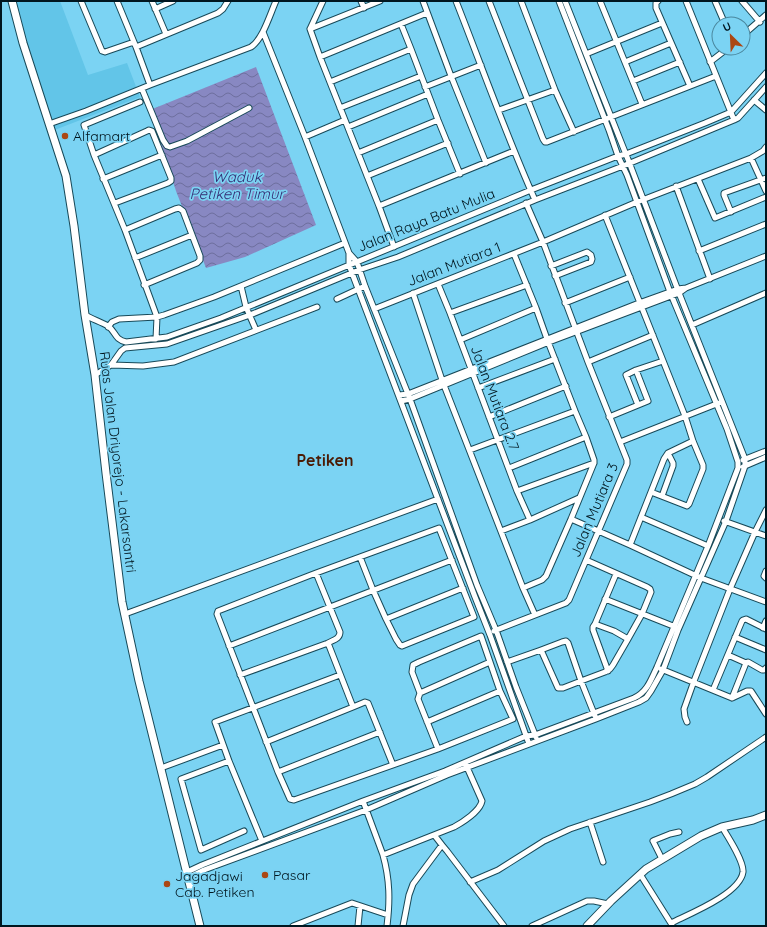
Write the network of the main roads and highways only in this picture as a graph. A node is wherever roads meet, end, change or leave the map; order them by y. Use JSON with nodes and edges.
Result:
{"nodes":[{"id":1,"x":12,"y":1,"type":"edge"},
{"id":2,"x":766,"y":815,"type":"edge"},
{"id":3,"x":200,"y":926,"type":"edge"},
{"id":4,"x":587,"y":926,"type":"edge"}],
"edges":[{"from":1,"to":3,"type":"main road","name":"Ruas Jalan Driyorejo - Lakarsantri"},
{"from":2,"to":4,"type":"main road"}]}
